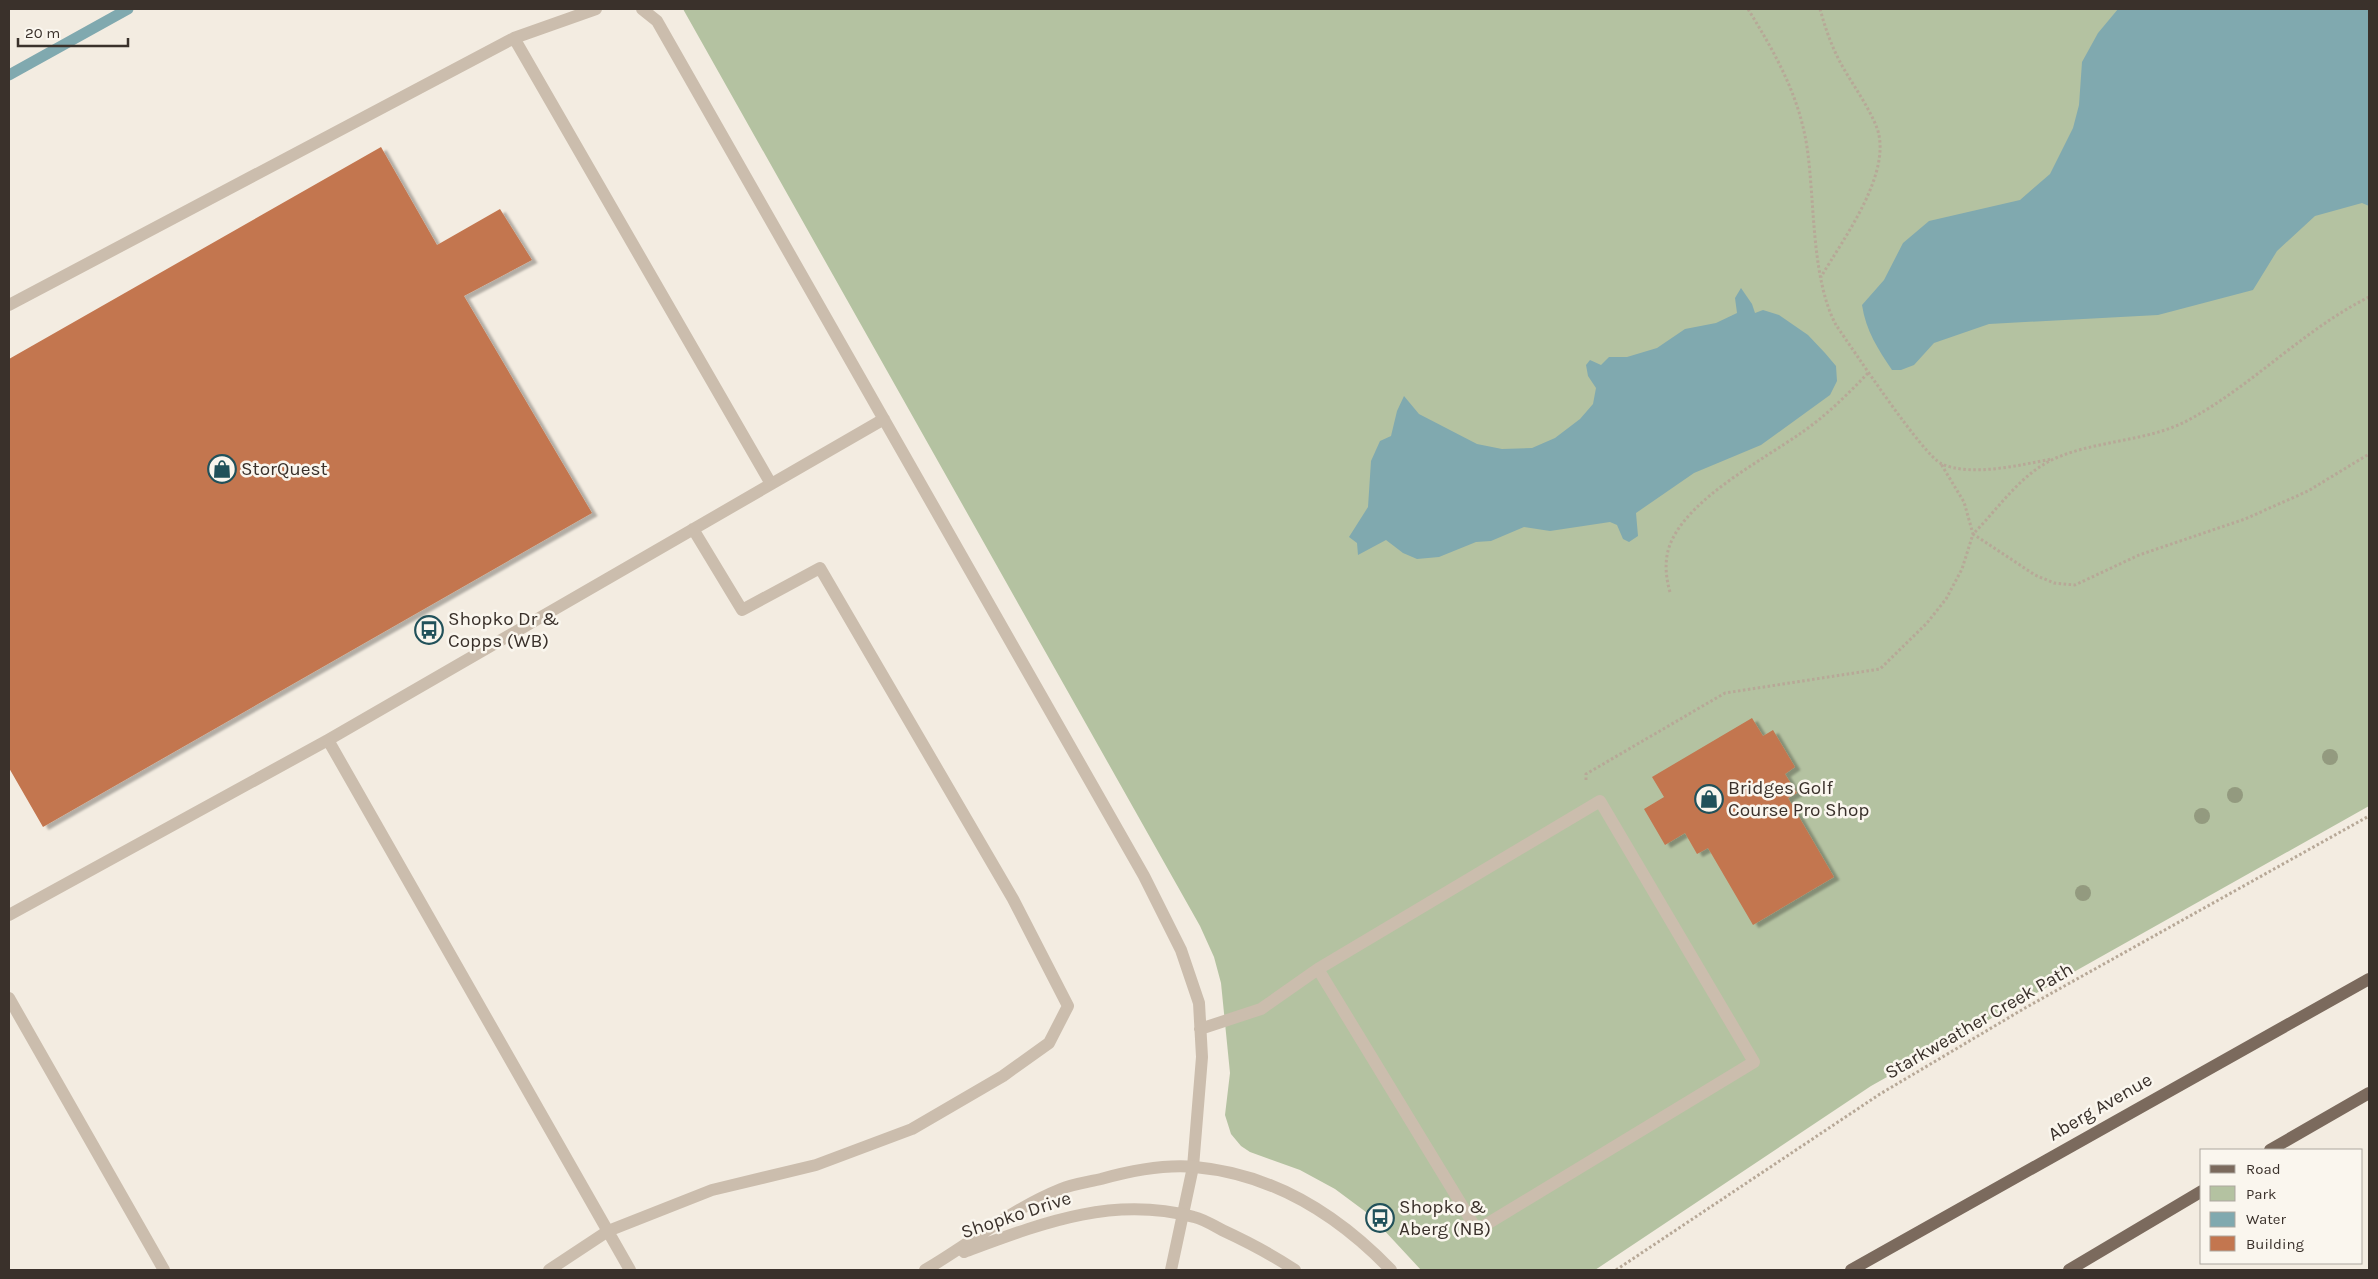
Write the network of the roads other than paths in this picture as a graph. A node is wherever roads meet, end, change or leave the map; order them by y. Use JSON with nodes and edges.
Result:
{"nodes":[{"id":1,"x":596,"y":9,"type":"edge"},
{"id":2,"x":642,"y":9,"type":"edge"},
{"id":3,"x":514,"y":38,"type":"junction"},
{"id":4,"x":9,"y":305,"type":"edge"},
{"id":5,"x":884,"y":419,"type":"junction"},
{"id":6,"x":771,"y":484,"type":"junction"},
{"id":7,"x":693,"y":530,"type":"junction"},
{"id":8,"x":328,"y":740,"type":"junction"},
{"id":9,"x":9,"y":915,"type":"edge"},
{"id":10,"x":1318,"y":969,"type":"junction"},
{"id":11,"x":2369,"y":979,"type":"edge"},
{"id":12,"x":9,"y":998,"type":"edge"},
{"id":13,"x":1200,"y":1029,"type":"junction"},
{"id":14,"x":2369,"y":1093,"type":"edge"},
{"id":15,"x":2272,"y":1149,"type":"edge"},
{"id":16,"x":1193,"y":1167,"type":"junction"},
{"id":17,"x":2200,"y":1191,"type":"edge"},
{"id":18,"x":1184,"y":1215,"type":"junction"},
{"id":19,"x":608,"y":1231,"type":"junction"},
{"id":20,"x":945,"y":1258,"type":"junction"},
{"id":21,"x":164,"y":1270,"type":"edge"},
{"id":22,"x":549,"y":1270,"type":"edge"},
{"id":23,"x":630,"y":1270,"type":"edge"},
{"id":24,"x":925,"y":1270,"type":"edge"},
{"id":25,"x":1171,"y":1270,"type":"edge"},
{"id":26,"x":1295,"y":1270,"type":"edge"},
{"id":27,"x":1391,"y":1270,"type":"edge"},
{"id":28,"x":1851,"y":1270,"type":"edge"},
{"id":29,"x":2069,"y":1270,"type":"edge"}],
"edges":[{"from":1,"to":3,"type":"street"},
{"from":2,"to":5,"type":"street"},
{"from":3,"to":4,"type":"street"},
{"from":3,"to":6,"type":"street"},
{"from":5,"to":6,"type":"street"},
{"from":5,"to":13,"type":"street"},
{"from":6,"to":7,"type":"street"},
{"from":7,"to":8,"type":"street"},
{"from":7,"to":19,"type":"street"},
{"from":8,"to":9,"type":"street"},
{"from":8,"to":19,"type":"street"},
{"from":10,"to":10,"type":"street"},
{"from":10,"to":13,"type":"street"},
{"from":11,"to":28,"type":"main road","name":"Aberg Avenue"},
{"from":12,"to":21,"type":"street"},
{"from":13,"to":16,"type":"street"},
{"from":14,"to":15,"type":"main road"},
{"from":16,"to":18,"type":"street"},
{"from":16,"to":20,"type":"street","name":"Shopko Drive"},
{"from":16,"to":27,"type":"street","name":"Shopko Drive"},
{"from":17,"to":29,"type":"main road"},
{"from":18,"to":20,"type":"street","name":"Shopko Drive"},
{"from":18,"to":25,"type":"street"},
{"from":18,"to":26,"type":"street","name":"Shopko Drive"},
{"from":19,"to":22,"type":"street"},
{"from":19,"to":23,"type":"street"},
{"from":20,"to":24,"type":"street","name":"Shopko Drive"}]}
